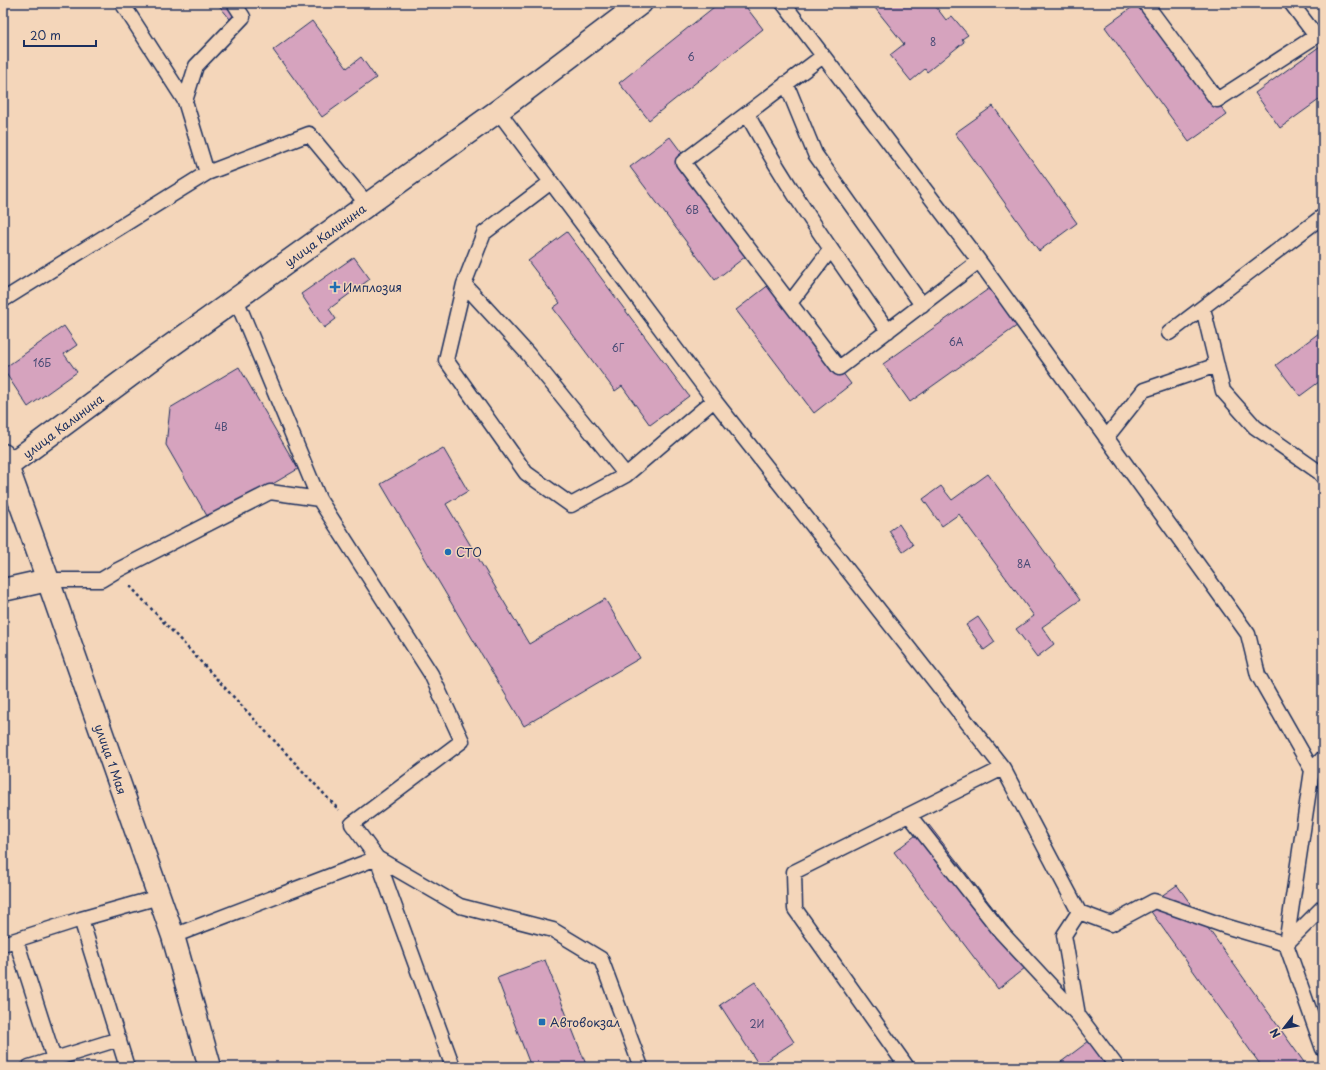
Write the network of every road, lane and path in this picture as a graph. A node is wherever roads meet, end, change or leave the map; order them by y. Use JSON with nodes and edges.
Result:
{"nodes":[{"id":1,"x":122,"y":3,"type":"edge"},
{"id":2,"x":234,"y":3,"type":"edge"},
{"id":3,"x":641,"y":3,"type":"edge"},
{"id":4,"x":783,"y":3,"type":"edge"},
{"id":5,"x":1145,"y":3,"type":"edge"},
{"id":6,"x":1291,"y":3,"type":"edge"},
{"id":7,"x":823,"y":56,"type":"junction"},
{"id":8,"x":786,"y":84,"type":"junction"},
{"id":9,"x":185,"y":101,"type":"junction"},
{"id":10,"x":498,"y":111,"type":"junction"},
{"id":11,"x":746,"y":114,"type":"junction"},
{"id":12,"x":207,"y":173,"type":"junction"},
{"id":13,"x":551,"y":182,"type":"junction"},
{"id":14,"x":367,"y":204,"type":"junction"},
{"id":15,"x":1323,"y":216,"type":"edge"},
{"id":16,"x":831,"y":249,"type":"junction"},
{"id":17,"x":979,"y":261,"type":"junction"},
{"id":18,"x":464,"y":284,"type":"junction"},
{"id":19,"x":236,"y":299,"type":"junction"},
{"id":20,"x":3,"y":300,"type":"edge"},
{"id":21,"x":790,"y":304,"type":"junction"},
{"id":22,"x":922,"y":305,"type":"junction"},
{"id":23,"x":1204,"y":308,"type":"junction"},
{"id":24,"x":888,"y":330,"type":"junction"},
{"id":25,"x":1169,"y":333,"type":"dead end"},
{"id":26,"x":1217,"y":365,"type":"junction"},
{"id":27,"x":714,"y":400,"type":"junction"},
{"id":28,"x":1106,"y":438,"type":"junction"},
{"id":29,"x":5,"y":461,"type":"edge"},
{"id":30,"x":626,"y":475,"type":"junction"},
{"id":31,"x":1323,"y":477,"type":"edge"},
{"id":32,"x":319,"y":499,"type":"junction"},
{"id":33,"x":116,"y":571,"type":"junction"},
{"id":34,"x":48,"y":580,"type":"junction"},
{"id":35,"x":3,"y":590,"type":"edge"},
{"id":36,"x":1323,"y":758,"type":"edge"},
{"id":37,"x":1003,"y":768,"type":"junction"},
{"id":38,"x":1312,"y":770,"type":"junction"},
{"id":39,"x":909,"y":815,"type":"junction"},
{"id":40,"x":352,"y":824,"type":"junction"},
{"id":41,"x":377,"y":858,"type":"junction"},
{"id":42,"x":159,"y":897,"type":"junction"},
{"id":43,"x":1323,"y":907,"type":"edge"},
{"id":44,"x":1079,"y":912,"type":"junction"},
{"id":45,"x":81,"y":919,"type":"junction"},
{"id":46,"x":173,"y":936,"type":"junction"},
{"id":47,"x":9,"y":942,"type":"edge"},
{"id":48,"x":1286,"y":944,"type":"junction"},
{"id":49,"x":1078,"y":1015,"type":"junction"},
{"id":50,"x":1318,"y":1015,"type":"edge"},
{"id":51,"x":119,"y":1039,"type":"junction"},
{"id":52,"x":1323,"y":1048,"type":"edge"},
{"id":53,"x":54,"y":1059,"type":"junction"},
{"id":54,"x":29,"y":1067,"type":"edge"},
{"id":55,"x":127,"y":1067,"type":"edge"},
{"id":56,"x":210,"y":1067,"type":"edge"},
{"id":57,"x":453,"y":1067,"type":"edge"},
{"id":58,"x":641,"y":1067,"type":"edge"},
{"id":59,"x":907,"y":1067,"type":"edge"},
{"id":60,"x":1117,"y":1067,"type":"edge"}],
"edges":[{"from":1,"to":9,"type":"lane"},
{"from":2,"to":9,"type":"lane"},
{"from":3,"to":10,"type":"street","name":"улица Калинина"},
{"from":4,"to":7,"type":"lane"},
{"from":5,"to":6,"type":"lane"},
{"from":7,"to":8,"type":"lane"},
{"from":7,"to":17,"type":"lane"},
{"from":8,"to":11,"type":"lane"},
{"from":8,"to":22,"type":"lane"},
{"from":9,"to":12,"type":"lane"},
{"from":10,"to":13,"type":"lane"},
{"from":10,"to":14,"type":"street","name":"улица Калинина"},
{"from":11,"to":16,"type":"lane"},
{"from":11,"to":21,"type":"lane"},
{"from":12,"to":14,"type":"lane"},
{"from":12,"to":20,"type":"lane"},
{"from":13,"to":18,"type":"lane"},
{"from":13,"to":27,"type":"lane"},
{"from":14,"to":19,"type":"street","name":"улица Калинина"},
{"from":15,"to":23,"type":"lane"},
{"from":16,"to":21,"type":"lane"},
{"from":16,"to":24,"type":"lane"},
{"from":17,"to":22,"type":"lane"},
{"from":17,"to":28,"type":"lane"},
{"from":18,"to":30,"type":"lane"},
{"from":18,"to":30,"type":"lane"},
{"from":19,"to":29,"type":"street","name":"улица Калинина"},
{"from":19,"to":32,"type":"lane"},
{"from":21,"to":24,"type":"lane"},
{"from":22,"to":24,"type":"lane"},
{"from":23,"to":25,"type":"lane"},
{"from":23,"to":26,"type":"lane"},
{"from":26,"to":28,"type":"lane"},
{"from":26,"to":31,"type":"lane"},
{"from":27,"to":30,"type":"lane"},
{"from":27,"to":37,"type":"lane"},
{"from":28,"to":38,"type":"lane"},
{"from":29,"to":34,"type":"street","name":"улица 1 Мая"},
{"from":32,"to":33,"type":"lane"},
{"from":32,"to":40,"type":"lane"},
{"from":33,"to":34,"type":"lane"},
{"from":33,"to":40,"type":"path"},
{"from":34,"to":35,"type":"street"},
{"from":34,"to":42,"type":"street","name":"улица 1 Мая"},
{"from":36,"to":38,"type":"lane"},
{"from":37,"to":39,"type":"lane"},
{"from":37,"to":44,"type":"lane"},
{"from":38,"to":48,"type":"lane"},
{"from":39,"to":49,"type":"lane"},
{"from":39,"to":59,"type":"lane"},
{"from":40,"to":41,"type":"lane"},
{"from":41,"to":46,"type":"lane"},
{"from":41,"to":57,"type":"lane"},
{"from":41,"to":58,"type":"lane"},
{"from":42,"to":45,"type":"lane"},
{"from":42,"to":46,"type":"street","name":"улица 1 Мая"},
{"from":43,"to":48,"type":"lane"},
{"from":44,"to":48,"type":"lane"},
{"from":44,"to":49,"type":"lane"},
{"from":45,"to":47,"type":"lane"},
{"from":45,"to":51,"type":"lane"},
{"from":46,"to":56,"type":"street","name":"улица 1 Мая"},
{"from":47,"to":53,"type":"lane"},
{"from":48,"to":50,"type":"lane"},
{"from":49,"to":60,"type":"lane"},
{"from":50,"to":52,"type":"lane"},
{"from":51,"to":53,"type":"lane"},
{"from":51,"to":55,"type":"lane"},
{"from":53,"to":54,"type":"lane"}]}
